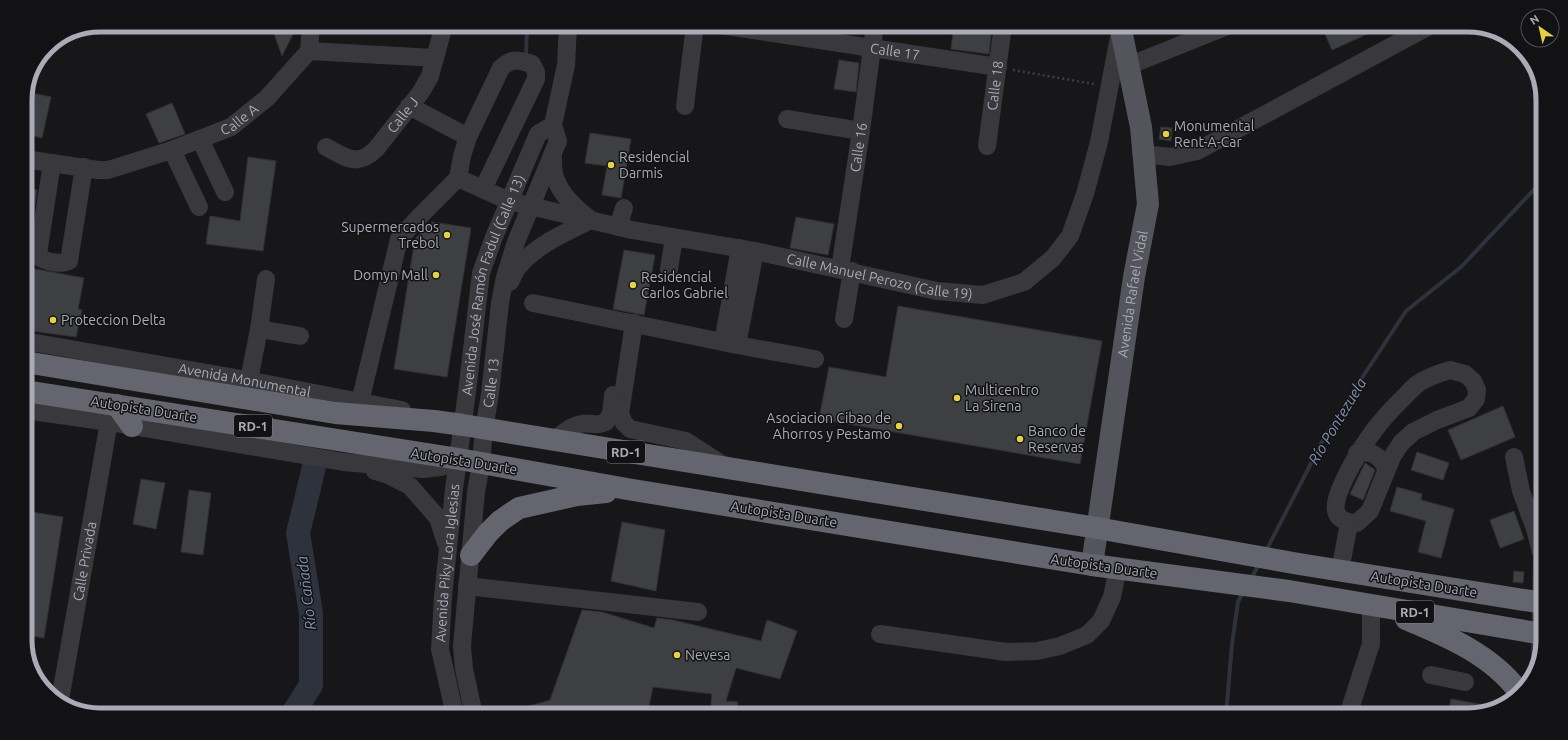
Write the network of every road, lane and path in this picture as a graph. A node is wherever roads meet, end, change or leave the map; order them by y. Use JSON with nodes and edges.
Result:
{"nodes":[{"id":1,"x":310,"y":32,"type":"edge"},
{"id":2,"x":442,"y":32,"type":"edge"},
{"id":3,"x":568,"y":32,"type":"edge"},
{"id":4,"x":694,"y":32,"type":"edge"},
{"id":5,"x":768,"y":32,"type":"edge"},
{"id":6,"x":874,"y":32,"type":"edge"},
{"id":7,"x":1002,"y":32,"type":"edge"},
{"id":8,"x":1119,"y":32,"type":"edge"},
{"id":9,"x":1121,"y":32,"type":"edge"},
{"id":10,"x":1213,"y":32,"type":"edge"},
{"id":11,"x":1418,"y":32,"type":"edge"},
{"id":12,"x":872,"y":47,"type":"junction"},
{"id":13,"x":309,"y":51,"type":"junction"},
{"id":14,"x":435,"y":58,"type":"junction"},
{"id":15,"x":1128,"y":66,"type":"junction"},
{"id":16,"x":998,"y":67,"type":"junction"},
{"id":17,"x":1109,"y":87,"type":"junction"},
{"id":18,"x":409,"y":106,"type":"junction"},
{"id":19,"x":685,"y":106,"type":"dead end"},
{"id":20,"x":787,"y":119,"type":"dead end"},
{"id":21,"x":553,"y":125,"type":"junction"},
{"id":22,"x":861,"y":131,"type":"junction"},
{"id":23,"x":468,"y":137,"type":"junction"},
{"id":24,"x":200,"y":139,"type":"junction"},
{"id":25,"x":987,"y":146,"type":"dead end"},
{"id":26,"x":326,"y":147,"type":"dead end"},
{"id":27,"x":172,"y":150,"type":"junction"},
{"id":28,"x":553,"y":154,"type":"junction"},
{"id":29,"x":1143,"y":154,"type":"junction"},
{"id":30,"x":32,"y":160,"type":"edge"},
{"id":31,"x":52,"y":163,"type":"junction"},
{"id":32,"x":84,"y":167,"type":"junction"},
{"id":33,"x":458,"y":178,"type":"junction"},
{"id":34,"x":483,"y":189,"type":"junction"},
{"id":35,"x":225,"y":192,"type":"dead end"},
{"id":36,"x":509,"y":201,"type":"junction"},
{"id":37,"x":199,"y":207,"type":"dead end"},
{"id":38,"x":531,"y":207,"type":"junction"},
{"id":39,"x":624,"y":208,"type":"dead end"},
{"id":40,"x":591,"y":220,"type":"junction"},
{"id":41,"x":618,"y":227,"type":"junction"},
{"id":42,"x":674,"y":238,"type":"junction"},
{"id":43,"x":748,"y":250,"type":"junction"},
{"id":44,"x":669,"y":269,"type":"dead end"},
{"id":45,"x":846,"y":270,"type":"junction"},
{"id":46,"x":266,"y":279,"type":"dead end"},
{"id":47,"x":500,"y":303,"type":"junction"},
{"id":48,"x":533,"y":303,"type":"dead end"},
{"id":49,"x":844,"y":319,"type":"dead end"},
{"id":50,"x":629,"y":322,"type":"junction"},
{"id":51,"x":259,"y":329,"type":"junction"},
{"id":52,"x":300,"y":336,"type":"dead end"},
{"id":53,"x":32,"y":342,"type":"edge"},
{"id":54,"x":730,"y":344,"type":"junction"},
{"id":55,"x":815,"y":359,"type":"dead end"},
{"id":56,"x":32,"y":363,"type":"edge"},
{"id":57,"x":249,"y":380,"type":"junction"},
{"id":58,"x":360,"y":402,"type":"junction"},
{"id":59,"x":32,"y":408,"type":"edge"},
{"id":60,"x":159,"y":412,"type":"junction"},
{"id":61,"x":113,"y":414,"type":"junction"},
{"id":62,"x":136,"y":427,"type":"junction"},
{"id":63,"x":473,"y":427,"type":"junction"},
{"id":64,"x":554,"y":440,"type":"junction"},
{"id":65,"x":1357,"y":454,"type":"junction"},
{"id":66,"x":1514,"y":457,"type":"dead end"},
{"id":67,"x":459,"y":459,"type":"junction"},
{"id":68,"x":344,"y":462,"type":"junction"},
{"id":69,"x":481,"y":464,"type":"junction"},
{"id":70,"x":728,"y":468,"type":"junction"},
{"id":71,"x":1387,"y":469,"type":"junction"},
{"id":72,"x":626,"y":489,"type":"junction"},
{"id":73,"x":1349,"y":523,"type":"junction"},
{"id":74,"x":1097,"y":528,"type":"junction"},
{"id":75,"x":1536,"y":533,"type":"edge"},
{"id":76,"x":448,"y":549,"type":"junction"},
{"id":77,"x":471,"y":555,"type":"junction"},
{"id":78,"x":1092,"y":565,"type":"junction"},
{"id":79,"x":1118,"y":568,"type":"junction"},
{"id":80,"x":1340,"y":571,"type":"junction"},
{"id":81,"x":466,"y":593,"type":"junction"},
{"id":82,"x":443,"y":597,"type":"junction"},
{"id":83,"x":1536,"y":602,"type":"edge"},
{"id":84,"x":1371,"y":606,"type":"junction"},
{"id":85,"x":698,"y":612,"type":"dead end"},
{"id":86,"x":1536,"y":632,"type":"edge"},
{"id":87,"x":880,"y":634,"type":"dead end"},
{"id":88,"x":1431,"y":675,"type":"dead end"},
{"id":89,"x":1465,"y":682,"type":"dead end"},
{"id":90,"x":1516,"y":688,"type":"edge"},
{"id":91,"x":61,"y":696,"type":"edge"},
{"id":92,"x":453,"y":708,"type":"edge"},
{"id":93,"x":472,"y":708,"type":"edge"},
{"id":94,"x":1350,"y":708,"type":"edge"}],
"edges":[{"from":1,"to":13,"type":"street"},
{"from":2,"to":14,"type":"street","name":"Calle J"},
{"from":3,"to":21,"type":"street","name":"Avenida José Ramón Fadul (Calle 13)"},
{"from":4,"to":19,"type":"street"},
{"from":5,"to":12,"type":"street","name":"Calle 17"},
{"from":6,"to":12,"type":"street","name":"Calle 16"},
{"from":7,"to":16,"type":"street","name":"Calle 18"},
{"from":8,"to":17,"type":"street","name":"Calle Manuel Perozo (Calle 19)"},
{"from":9,"to":15,"type":"main road","name":"Avenida Rafael Vidal"},
{"from":10,"to":15,"type":"street"},
{"from":11,"to":29,"type":"street"},
{"from":12,"to":16,"type":"street","name":"Calle 17"},
{"from":12,"to":22,"type":"street","name":"Calle 16"},
{"from":13,"to":14,"type":"street"},
{"from":13,"to":24,"type":"street","name":"Calle A"},
{"from":14,"to":18,"type":"street","name":"Calle J"},
{"from":15,"to":29,"type":"main road","name":"Avenida Rafael Vidal"},
{"from":16,"to":17,"type":"path"},
{"from":16,"to":25,"type":"street","name":"Calle 18"},
{"from":17,"to":45,"type":"street","name":"Calle Manuel Perozo (Calle 19)"},
{"from":18,"to":23,"type":"street"},
{"from":18,"to":26,"type":"street","name":"Calle J"},
{"from":20,"to":22,"type":"street"},
{"from":21,"to":28,"type":"street","name":"Avenida José Ramón Fadul (Calle 13)"},
{"from":21,"to":36,"type":"street","name":"Avenida José Ramón Fadul (Calle 13)"},
{"from":22,"to":45,"type":"street","name":"Calle 16"},
{"from":23,"to":33,"type":"street"},
{"from":23,"to":34,"type":"street"},
{"from":24,"to":27,"type":"street","name":"Calle A"},
{"from":24,"to":35,"type":"street"},
{"from":27,"to":32,"type":"street","name":"Calle A"},
{"from":27,"to":37,"type":"street"},
{"from":28,"to":38,"type":"street","name":"Avenida José Ramón Fadul (Calle 13)"},
{"from":28,"to":40,"type":"street"},
{"from":29,"to":74,"type":"main road","name":"Avenida Rafael Vidal"},
{"from":30,"to":31,"type":"street","name":"Calle A"},
{"from":31,"to":32,"type":"street","name":"Calle A"},
{"from":31,"to":32,"type":"street"},
{"from":33,"to":34,"type":"street","name":"Calle Manuel Perozo (Calle 19)"},
{"from":33,"to":58,"type":"street"},
{"from":34,"to":36,"type":"street","name":"Calle Manuel Perozo (Calle 19)"},
{"from":36,"to":38,"type":"street","name":"Calle Manuel Perozo (Calle 19)"},
{"from":36,"to":63,"type":"street","name":"Avenida José Ramón Fadul (Calle 13)"},
{"from":38,"to":40,"type":"street","name":"Calle Manuel Perozo (Calle 19)"},
{"from":38,"to":47,"type":"street","name":"Avenida José Ramón Fadul (Calle 13)"},
{"from":39,"to":41,"type":"street"},
{"from":40,"to":41,"type":"street","name":"Calle Manuel Perozo (Calle 19)"},
{"from":40,"to":47,"type":"street"},
{"from":41,"to":42,"type":"street","name":"Calle Manuel Perozo (Calle 19)"},
{"from":42,"to":43,"type":"street","name":"Calle Manuel Perozo (Calle 19)"},
{"from":42,"to":44,"type":"street"},
{"from":43,"to":45,"type":"street","name":"Calle Manuel Perozo (Calle 19)"},
{"from":43,"to":54,"type":"street"},
{"from":45,"to":49,"type":"street","name":"Calle 16"},
{"from":46,"to":51,"type":"street"},
{"from":47,"to":63,"type":"street","name":"Calle 13"},
{"from":48,"to":50,"type":"street"},
{"from":50,"to":54,"type":"street"},
{"from":50,"to":64,"type":"street"},
{"from":50,"to":70,"type":"street"},
{"from":51,"to":52,"type":"street"},
{"from":51,"to":57,"type":"street"},
{"from":53,"to":57,"type":"street","name":"Avenida Monumental"},
{"from":54,"to":55,"type":"street"},
{"from":56,"to":63,"type":"highway","name":"Autopista Duarte","number":"RD-1"},
{"from":57,"to":58,"type":"street","name":"Avenida Monumental"},
{"from":58,"to":63,"type":"street","name":"Avenida Monumental"},
{"from":59,"to":61,"type":"highway","name":"Autopista Duarte","number":"RD-1"},
{"from":60,"to":61,"type":"highway","name":"Autopista Duarte","number":"RD-1"},
{"from":60,"to":62,"type":"highway"},
{"from":60,"to":67,"type":"highway","name":"Autopista Duarte","number":"RD-1"},
{"from":61,"to":62,"type":"highway"},
{"from":61,"to":91,"type":"street","name":"Calle Privada"},
{"from":62,"to":68,"type":"street"},
{"from":63,"to":64,"type":"highway","name":"Autopista Duarte","number":"RD-1"},
{"from":63,"to":67,"type":"street","name":"Avenida José Ramón Fadul (Calle 13)"},
{"from":63,"to":69,"type":"street","name":"Calle 13"},
{"from":64,"to":70,"type":"highway","name":"Autopista Duarte","number":"RD-1"},
{"from":65,"to":71,"type":"street"},
{"from":65,"to":71,"type":"street"},
{"from":65,"to":73,"type":"street"},
{"from":66,"to":75,"type":"street"},
{"from":67,"to":68,"type":"street"},
{"from":67,"to":69,"type":"highway","name":"Autopista Duarte","number":"RD-1"},
{"from":67,"to":76,"type":"street","name":"Avenida Piky Lora Iglesias"},
{"from":68,"to":76,"type":"street"},
{"from":69,"to":72,"type":"highway","name":"Autopista Duarte","number":"RD-1"},
{"from":69,"to":77,"type":"street","name":"Avenida Piky Lora Iglesias"},
{"from":70,"to":74,"type":"highway","name":"Autopista Duarte","number":"RD-1"},
{"from":71,"to":73,"type":"street"},
{"from":72,"to":77,"type":"highway"},
{"from":72,"to":78,"type":"highway","name":"Autopista Duarte","number":"RD-1"},
{"from":73,"to":80,"type":"street"},
{"from":74,"to":78,"type":"main road","name":"Avenida Rafael Vidal"},
{"from":74,"to":80,"type":"highway","name":"Autopista Duarte","number":"RD-1"},
{"from":76,"to":82,"type":"street","name":"Avenida Piky Lora Iglesias"},
{"from":77,"to":81,"type":"street","name":"Avenida Piky Lora Iglesias"},
{"from":78,"to":79,"type":"highway","name":"Autopista Duarte","number":"RD-1"},
{"from":79,"to":84,"type":"highway","name":"Autopista Duarte","number":"RD-1"},
{"from":79,"to":87,"type":"street"},
{"from":80,"to":83,"type":"highway","name":"Autopista Duarte","number":"RD-1"},
{"from":81,"to":82,"type":"street"},
{"from":81,"to":85,"type":"street"},
{"from":81,"to":93,"type":"street","name":"Avenida Piky Lora Iglesias"},
{"from":82,"to":92,"type":"street","name":"Avenida Piky Lora Iglesias"},
{"from":84,"to":86,"type":"highway","name":"Autopista Duarte","number":"RD-1"},
{"from":84,"to":90,"type":"highway"},
{"from":84,"to":94,"type":"street"},
{"from":88,"to":89,"type":"street"}]}
